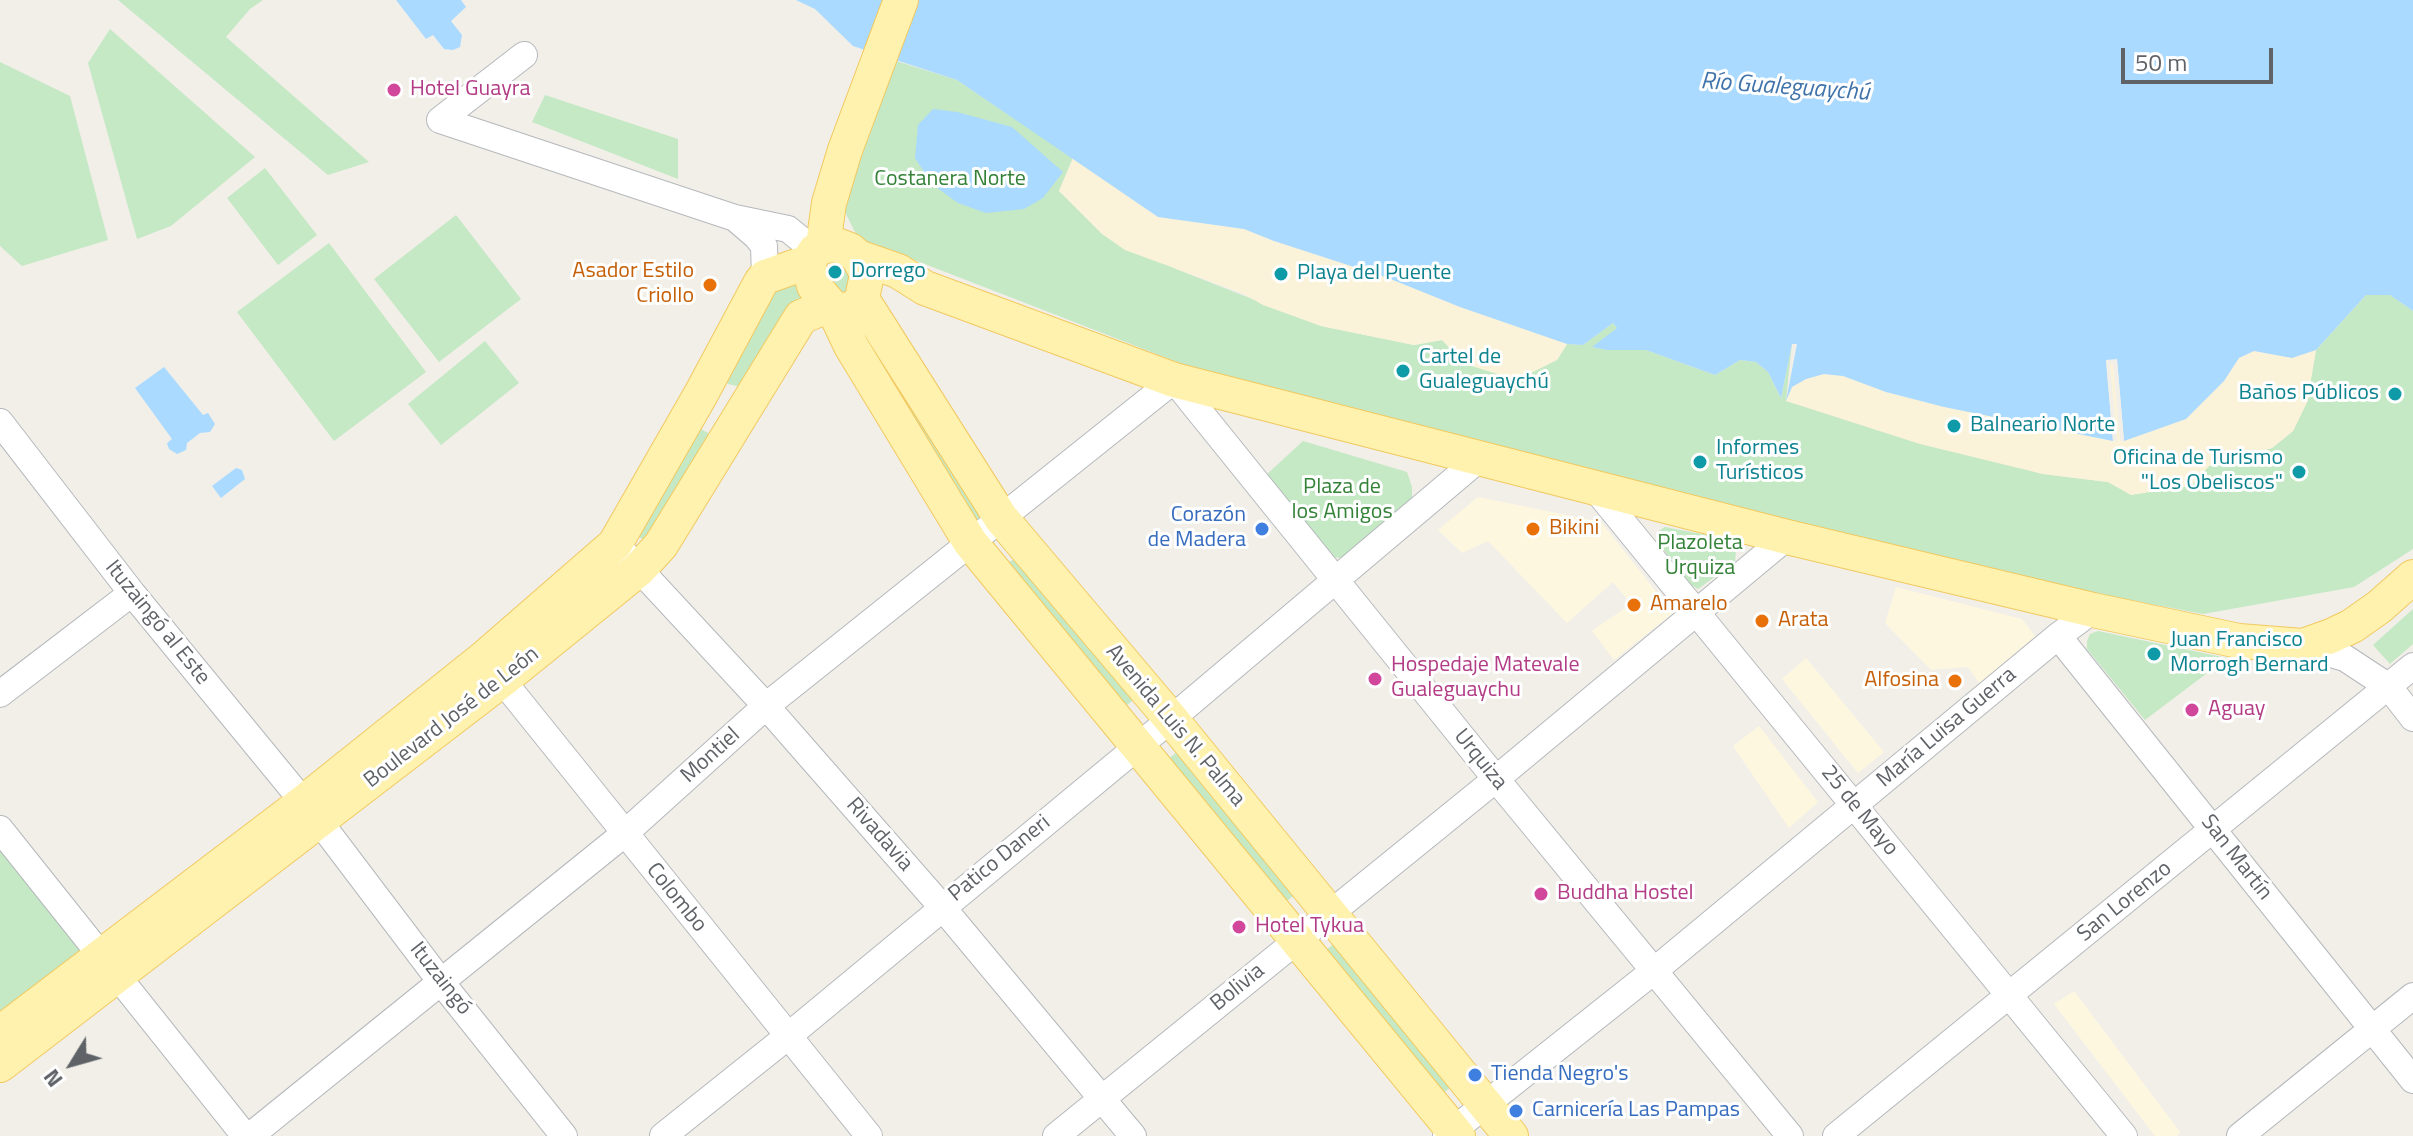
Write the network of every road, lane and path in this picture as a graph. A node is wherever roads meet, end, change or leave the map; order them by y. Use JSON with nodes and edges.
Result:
{"nodes":[{"id":1,"x":901,"y":0,"type":"edge"},
{"id":2,"x":524,"y":55,"type":"dead end"},
{"id":3,"x":735,"y":218,"type":"junction"},
{"id":4,"x":816,"y":253,"type":"junction"},
{"id":5,"x":858,"y":257,"type":"junction"},
{"id":6,"x":765,"y":277,"type":"junction"},
{"id":7,"x":925,"y":288,"type":"junction"},
{"id":8,"x":847,"y":302,"type":"junction"},
{"id":9,"x":1174,"y":380,"type":"junction"},
{"id":10,"x":0,"y":422,"type":"edge"},
{"id":11,"x":1480,"y":458,"type":"junction"},
{"id":12,"x":1593,"y":486,"type":"junction"},
{"id":13,"x":1001,"y":518,"type":"junction"},
{"id":14,"x":1787,"y":537,"type":"junction"},
{"id":15,"x":970,"y":542,"type":"junction"},
{"id":16,"x":615,"y":544,"type":"junction"},
{"id":17,"x":639,"y":569,"type":"junction"},
{"id":18,"x":2413,"y":577,"type":"edge"},
{"id":19,"x":1334,"y":579,"type":"junction"},
{"id":20,"x":132,"y":593,"type":"junction"},
{"id":21,"x":2093,"y":610,"type":"junction"},
{"id":22,"x":1698,"y":612,"type":"junction"},
{"id":23,"x":2058,"y":636,"type":"junction"},
{"id":24,"x":2303,"y":646,"type":"junction"},
{"id":25,"x":2413,"y":666,"type":"edge"},
{"id":26,"x":493,"y":669,"type":"junction"},
{"id":27,"x":2389,"y":687,"type":"junction"},
{"id":28,"x":0,"y":694,"type":"edge"},
{"id":29,"x":766,"y":706,"type":"junction"},
{"id":30,"x":2413,"y":718,"type":"edge"},
{"id":31,"x":1171,"y":719,"type":"junction"},
{"id":32,"x":1138,"y":746,"type":"junction"},
{"id":33,"x":1496,"y":779,"type":"junction"},
{"id":34,"x":1854,"y":804,"type":"junction"},
{"id":35,"x":312,"y":812,"type":"junction"},
{"id":36,"x":0,"y":829,"type":"edge"},
{"id":37,"x":2214,"y":830,"type":"junction"},
{"id":38,"x":624,"y":834,"type":"junction"},
{"id":39,"x":942,"y":907,"type":"junction"},
{"id":40,"x":1330,"y":914,"type":"junction"},
{"id":41,"x":1297,"y":940,"type":"junction"},
{"id":42,"x":108,"y":967,"type":"junction"},
{"id":43,"x":1655,"y":970,"type":"junction"},
{"id":44,"x":441,"y":982,"type":"junction"},
{"id":45,"x":2413,"y":996,"type":"edge"},
{"id":46,"x":2008,"y":997,"type":"junction"},
{"id":47,"x":2373,"y":1031,"type":"junction"},
{"id":48,"x":0,"y":1033,"type":"edge"},
{"id":49,"x":787,"y":1037,"type":"junction"},
{"id":50,"x":0,"y":1065,"type":"edge"},
{"id":51,"x":2413,"y":1080,"type":"edge"},
{"id":52,"x":1102,"y":1099,"type":"junction"},
{"id":53,"x":1486,"y":1104,"type":"junction"},
{"id":54,"x":1453,"y":1134,"type":"edge"},
{"id":55,"x":248,"y":1136,"type":"edge"},
{"id":56,"x":564,"y":1136,"type":"edge"},
{"id":57,"x":663,"y":1136,"type":"edge"},
{"id":58,"x":869,"y":1136,"type":"edge"},
{"id":59,"x":1056,"y":1136,"type":"edge"},
{"id":60,"x":1133,"y":1136,"type":"edge"},
{"id":61,"x":1511,"y":1136,"type":"edge"},
{"id":62,"x":1790,"y":1136,"type":"edge"},
{"id":63,"x":1836,"y":1136,"type":"edge"},
{"id":64,"x":2124,"y":1136,"type":"edge"},
{"id":65,"x":2240,"y":1136,"type":"edge"}],
"edges":[{"from":1,"to":4,"type":"main road"},
{"from":2,"to":3,"type":"street"},
{"from":3,"to":4,"type":"street"},
{"from":3,"to":6,"type":"street"},
{"from":4,"to":5,"type":"main road"},
{"from":4,"to":6,"type":"main road"},
{"from":4,"to":8,"type":"main road"},
{"from":5,"to":7,"type":"main road"},
{"from":5,"to":8,"type":"main road"},
{"from":6,"to":16,"type":"main road","name":"Boulevard José de León"},
{"from":7,"to":8,"type":"main road"},
{"from":7,"to":9,"type":"main road"},
{"from":8,"to":13,"type":"main road","name":"Avenida Luis N. Palma"},
{"from":8,"to":15,"type":"main road","name":"Avenida Luis N. Palma"},
{"from":8,"to":17,"type":"main road","name":"Boulevard José de León"},
{"from":9,"to":11,"type":"main road"},
{"from":9,"to":13,"type":"street","name":"Montiel"},
{"from":9,"to":19,"type":"street","name":"Urquiza"},
{"from":10,"to":20,"type":"street","name":"Ituzaingó al Este"},
{"from":11,"to":12,"type":"main road"},
{"from":11,"to":19,"type":"street","name":"Patico Daneri"},
{"from":12,"to":14,"type":"main road"},
{"from":12,"to":22,"type":"street","name":"25 de Mayo"},
{"from":13,"to":15,"type":"street","name":"Montiel"},
{"from":13,"to":31,"type":"main road","name":"Avenida Luis N. Palma"},
{"from":14,"to":21,"type":"main road"},
{"from":14,"to":22,"type":"street","name":"Bolivia"},
{"from":15,"to":29,"type":"street","name":"Montiel"},
{"from":15,"to":32,"type":"main road","name":"Avenida Luis N. Palma"},
{"from":16,"to":17,"type":"street","name":"Rivadavia"},
{"from":16,"to":26,"type":"main road","name":"Boulevard José de León"},
{"from":17,"to":26,"type":"main road","name":"Boulevard José de León"},
{"from":17,"to":29,"type":"street","name":"Rivadavia"},
{"from":18,"to":24,"type":"main road"},
{"from":19,"to":31,"type":"street","name":"Patico Daneri"},
{"from":19,"to":33,"type":"street","name":"Urquiza"},
{"from":20,"to":28,"type":"street"},
{"from":20,"to":35,"type":"street","name":"Ituzaingó al Este"},
{"from":21,"to":23,"type":"street","name":"María Luisa Guerra"},
{"from":21,"to":24,"type":"main road"},
{"from":22,"to":33,"type":"street","name":"Bolivia"},
{"from":22,"to":34,"type":"street","name":"25 de Mayo"},
{"from":23,"to":34,"type":"street","name":"María Luisa Guerra"},
{"from":23,"to":37,"type":"street","name":"San Martín"},
{"from":24,"to":27,"type":"street"},
{"from":25,"to":27,"type":"street","name":"San Lorenzo"},
{"from":26,"to":35,"type":"main road","name":"Boulevard José de León"},
{"from":26,"to":38,"type":"street","name":"Colombo"},
{"from":27,"to":30,"type":"street"},
{"from":27,"to":37,"type":"street","name":"San Lorenzo"},
{"from":29,"to":38,"type":"street","name":"Montiel"},
{"from":29,"to":39,"type":"street","name":"Rivadavia"},
{"from":31,"to":32,"type":"street","name":"Patico Daneri"},
{"from":31,"to":40,"type":"main road","name":"Avenida Luis N. Palma"},
{"from":32,"to":39,"type":"street","name":"Patico Daneri"},
{"from":32,"to":41,"type":"main road","name":"Avenida Luis N. Palma"},
{"from":33,"to":40,"type":"street","name":"Bolivia"},
{"from":33,"to":43,"type":"street","name":"Urquiza"},
{"from":34,"to":43,"type":"street","name":"María Luisa Guerra"},
{"from":34,"to":46,"type":"street","name":"25 de Mayo"},
{"from":35,"to":42,"type":"main road","name":"Boulevard José de León"},
{"from":35,"to":44,"type":"street","name":"Ituzaingó"},
{"from":36,"to":42,"type":"street"},
{"from":37,"to":46,"type":"street","name":"San Lorenzo"},
{"from":37,"to":47,"type":"street","name":"San Martín"},
{"from":38,"to":44,"type":"street","name":"Montiel"},
{"from":38,"to":49,"type":"street","name":"Colombo"},
{"from":39,"to":49,"type":"street","name":"Patico Daneri"},
{"from":39,"to":52,"type":"street","name":"Rivadavia"},
{"from":40,"to":41,"type":"street","name":"Bolivia"},
{"from":40,"to":53,"type":"main road","name":"Avenida Luis N. Palma"},
{"from":41,"to":52,"type":"street","name":"Bolivia"},
{"from":41,"to":54,"type":"main road","name":"Avenida Luis N. Palma"},
{"from":42,"to":48,"type":"main road","name":"Boulevard José de León"},
{"from":42,"to":50,"type":"main road","name":"Boulevard José de León"},
{"from":42,"to":55,"type":"street"},
{"from":43,"to":53,"type":"street","name":"María Luisa Guerra"},
{"from":43,"to":62,"type":"street","name":"Urquiza"},
{"from":44,"to":55,"type":"street","name":"Montiel"},
{"from":44,"to":56,"type":"street","name":"Ituzaingó"},
{"from":45,"to":47,"type":"street"},
{"from":46,"to":63,"type":"street","name":"San Lorenzo"},
{"from":46,"to":64,"type":"street","name":"25 de Mayo"},
{"from":47,"to":51,"type":"street","name":"San Martín"},
{"from":47,"to":65,"type":"street"},
{"from":49,"to":57,"type":"street","name":"Patico Daneri"},
{"from":49,"to":58,"type":"street","name":"Colombo"},
{"from":52,"to":59,"type":"street","name":"Bolivia"},
{"from":52,"to":60,"type":"street","name":"Rivadavia"},
{"from":53,"to":54,"type":"street","name":"María Luisa Guerra"},
{"from":53,"to":61,"type":"main road","name":"Avenida Luis N. Palma"}]}
